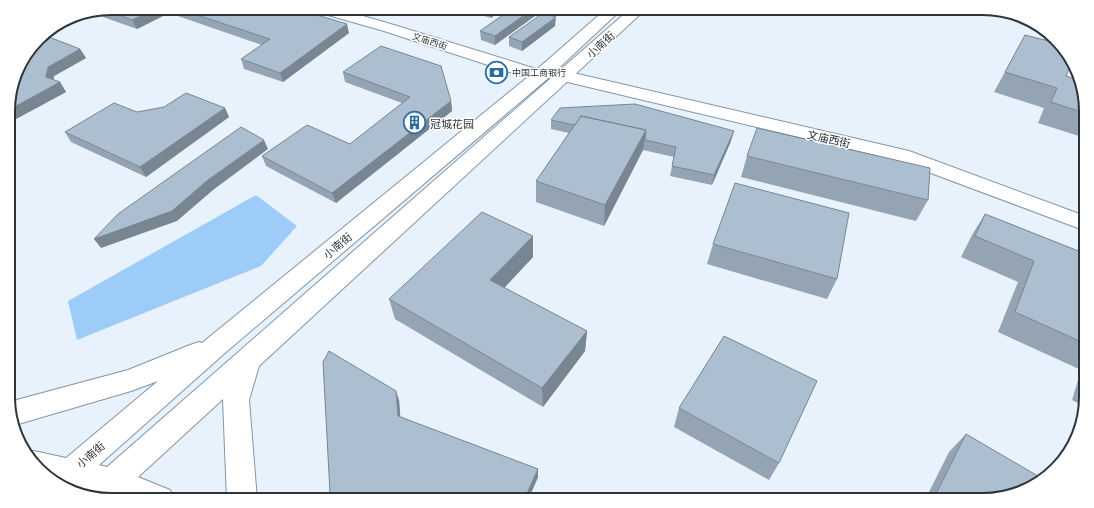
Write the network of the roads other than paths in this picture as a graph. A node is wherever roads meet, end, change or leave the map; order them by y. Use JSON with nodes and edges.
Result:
{"nodes":[{"id":1,"x":344,"y":15,"type":"edge"},
{"id":2,"x":608,"y":15,"type":"edge"},
{"id":3,"x":632,"y":15,"type":"edge"},
{"id":4,"x":540,"y":76,"type":"junction"},
{"id":5,"x":565,"y":76,"type":"junction"},
{"id":6,"x":1079,"y":221,"type":"edge"},
{"id":7,"x":217,"y":345,"type":"junction"},
{"id":8,"x":249,"y":359,"type":"junction"},
{"id":9,"x":16,"y":412,"type":"edge"},
{"id":10,"x":49,"y":471,"type":"edge"},
{"id":11,"x":64,"y":477,"type":"edge"},
{"id":12,"x":104,"y":489,"type":"edge"},
{"id":13,"x":124,"y":493,"type":"edge"},
{"id":14,"x":242,"y":493,"type":"edge"}],
"edges":[{"from":1,"to":4,"type":"main road","name":"文庙西街"},
{"from":2,"to":4,"type":"main road","name":"小南街"},
{"from":3,"to":5,"type":"main road","name":"小南街"},
{"from":4,"to":7,"type":"main road","name":"小南街"},
{"from":5,"to":6,"type":"main road","name":"文庙西街"},
{"from":5,"to":8,"type":"main road","name":"小南街"},
{"from":7,"to":9,"type":"main road"},
{"from":7,"to":11,"type":"main road","name":"小南街"},
{"from":8,"to":12,"type":"main road","name":"小南街"},
{"from":8,"to":14,"type":"main road"},
{"from":10,"to":11,"type":"main road"},
{"from":11,"to":12,"type":"main road"},
{"from":12,"to":13,"type":"main road"}]}
